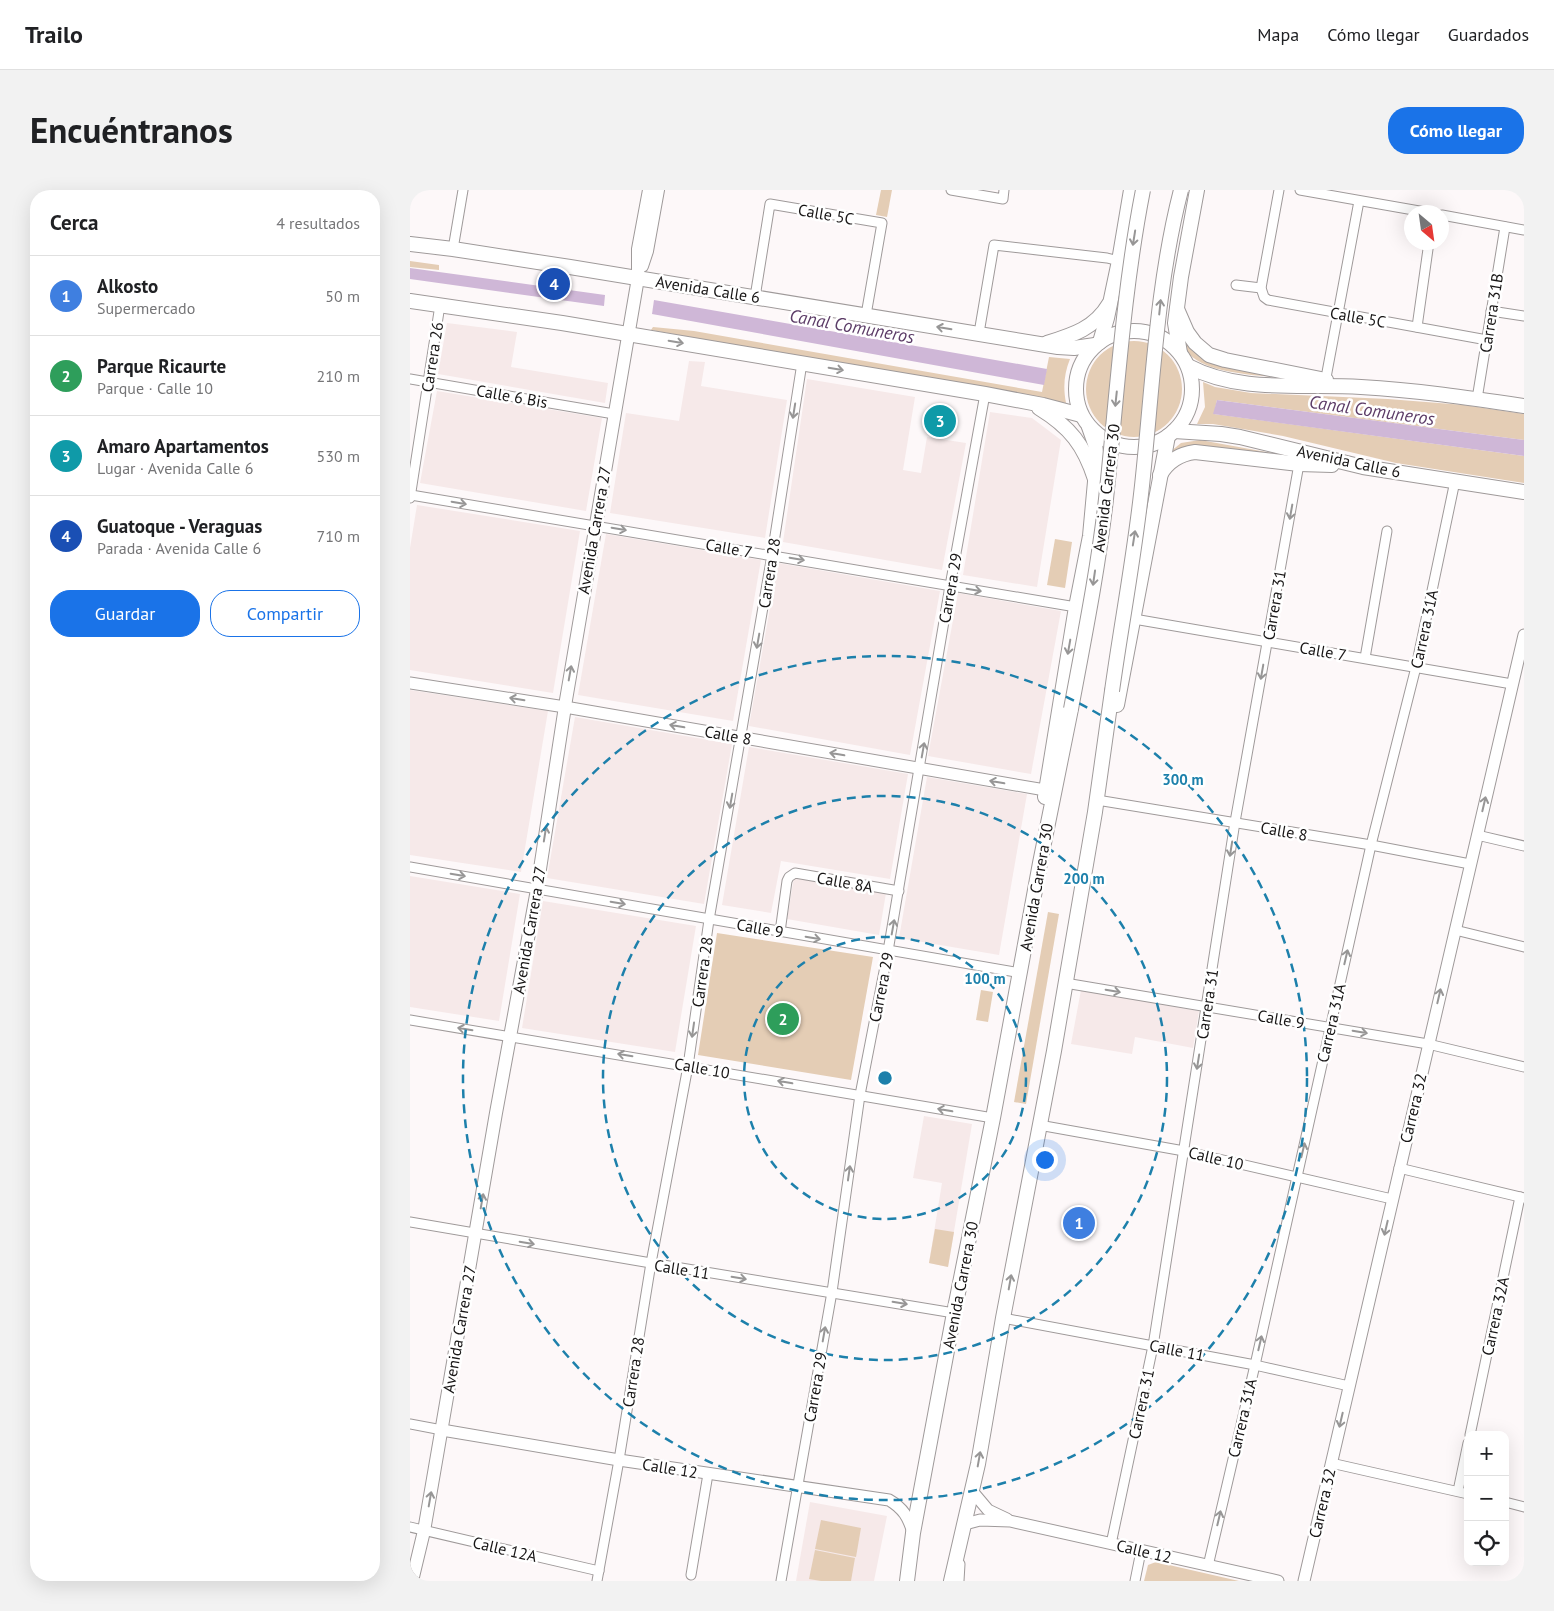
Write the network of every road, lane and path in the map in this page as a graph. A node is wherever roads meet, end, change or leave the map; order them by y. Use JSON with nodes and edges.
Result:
{"nodes":[{"id":1,"x":463,"y":190,"type":"edge"},
{"id":2,"x":649,"y":190,"type":"edge"},
{"id":3,"x":952,"y":190,"type":"edge"},
{"id":4,"x":1130,"y":190,"type":"edge"},
{"id":5,"x":1143,"y":190,"type":"edge"},
{"id":6,"x":1181,"y":190,"type":"edge"},
{"id":7,"x":1197,"y":190,"type":"edge"},
{"id":8,"x":1279,"y":190,"type":"edge"},
{"id":9,"x":1300,"y":190,"type":"edge"},
{"id":10,"x":1003,"y":194,"type":"edge"},
{"id":11,"x":1359,"y":200,"type":"junction"},
{"id":12,"x":1404,"y":208,"type":"edge"},
{"id":13,"x":1449,"y":216,"type":"edge"},
{"id":14,"x":1505,"y":227,"type":"junction"},
{"id":15,"x":1524,"y":230,"type":"edge"},
{"id":16,"x":410,"y":244,"type":"edge"},
{"id":17,"x":453,"y":249,"type":"junction"},
{"id":18,"x":1428,"y":250,"type":"edge"},
{"id":19,"x":1119,"y":261,"type":"junction"},
{"id":20,"x":638,"y":278,"type":"junction"},
{"id":21,"x":1236,"y":285,"type":"dead end"},
{"id":22,"x":1261,"y":288,"type":"junction"},
{"id":23,"x":754,"y":297,"type":"junction"},
{"id":24,"x":410,"y":301,"type":"edge"},
{"id":25,"x":1110,"y":302,"type":"junction"},
{"id":26,"x":440,"y":305,"type":"junction"},
{"id":27,"x":1177,"y":309,"type":"junction"},
{"id":28,"x":1492,"y":311,"type":"junction"},
{"id":29,"x":1338,"y":314,"type":"junction"},
{"id":30,"x":866,"y":315,"type":"junction"},
{"id":31,"x":1524,"y":316,"type":"edge"},
{"id":32,"x":1417,"y":327,"type":"junction"},
{"id":33,"x":979,"y":333,"type":"junction"},
{"id":34,"x":628,"y":334,"type":"junction"},
{"id":35,"x":1487,"y":340,"type":"junction"},
{"id":36,"x":1097,"y":343,"type":"junction"},
{"id":37,"x":1044,"y":344,"type":"junction"},
{"id":38,"x":1180,"y":353,"type":"junction"},
{"id":39,"x":802,"y":363,"type":"junction"},
{"id":40,"x":1188,"y":366,"type":"junction"},
{"id":41,"x":410,"y":379,"type":"edge"},
{"id":42,"x":429,"y":381,"type":"junction"},
{"id":43,"x":1325,"y":383,"type":"junction"},
{"id":44,"x":985,"y":394,"type":"junction"},
{"id":45,"x":1477,"y":399,"type":"junction"},
{"id":46,"x":1028,"y":402,"type":"junction"},
{"id":47,"x":1524,"y":406,"type":"edge"},
{"id":48,"x":614,"y":414,"type":"junction"},
{"id":49,"x":1085,"y":421,"type":"junction"},
{"id":50,"x":1171,"y":434,"type":"junction"},
{"id":51,"x":414,"y":454,"type":"edge"},
{"id":52,"x":1299,"y":464,"type":"junction"},
{"id":53,"x":1363,"y":467,"type":"junction"},
{"id":54,"x":1160,"y":475,"type":"junction"},
{"id":55,"x":1095,"y":480,"type":"junction"},
{"id":56,"x":1455,"y":481,"type":"junction"},
{"id":57,"x":1524,"y":492,"type":"edge"},
{"id":58,"x":410,"y":496,"type":"edge"},
{"id":59,"x":595,"y":525,"type":"junction"},
{"id":60,"x":1387,"y":531,"type":"dead end"},
{"id":61,"x":772,"y":555,"type":"junction"},
{"id":62,"x":950,"y":586,"type":"junction"},
{"id":63,"x":1076,"y":607,"type":"junction"},
{"id":64,"x":1134,"y":619,"type":"junction"},
{"id":65,"x":1524,"y":635,"type":"edge"},
{"id":66,"x":1268,"y":642,"type":"junction"},
{"id":67,"x":1365,"y":658,"type":"junction"},
{"id":68,"x":1416,"y":667,"type":"junction"},
{"id":69,"x":410,"y":683,"type":"edge"},
{"id":70,"x":1512,"y":684,"type":"junction"},
{"id":71,"x":564,"y":707,"type":"junction"},
{"id":72,"x":742,"y":737,"type":"junction"},
{"id":73,"x":1103,"y":766,"type":"junction"},
{"id":74,"x":920,"y":768,"type":"junction"},
{"id":75,"x":1045,"y":790,"type":"junction"},
{"id":76,"x":1097,"y":800,"type":"junction"},
{"id":77,"x":1235,"y":822,"type":"junction"},
{"id":78,"x":1477,"y":835,"type":"junction"},
{"id":79,"x":1371,"y":845,"type":"junction"},
{"id":80,"x":1524,"y":846,"type":"edge"},
{"id":81,"x":1040,"y":863,"type":"junction"},
{"id":82,"x":1470,"y":864,"type":"junction"},
{"id":83,"x":410,"y":867,"type":"edge"},
{"id":84,"x":537,"y":888,"type":"junction"},
{"id":85,"x":899,"y":891,"type":"junction"},
{"id":86,"x":709,"y":920,"type":"junction"},
{"id":87,"x":1454,"y":930,"type":"junction"},
{"id":88,"x":780,"y":932,"type":"junction"},
{"id":89,"x":1524,"y":947,"type":"edge"},
{"id":90,"x":888,"y":951,"type":"junction"},
{"id":91,"x":1021,"y":973,"type":"junction"},
{"id":92,"x":1065,"y":983,"type":"junction"},
{"id":93,"x":1206,"y":1007,"type":"junction"},
{"id":94,"x":410,"y":1020,"type":"edge"},
{"id":95,"x":1330,"y":1028,"type":"junction"},
{"id":96,"x":510,"y":1036,"type":"junction"},
{"id":97,"x":1428,"y":1044,"type":"junction"},
{"id":98,"x":688,"y":1066,"type":"junction"},
{"id":99,"x":1524,"y":1067,"type":"edge"},
{"id":100,"x":860,"y":1095,"type":"junction"},
{"id":101,"x":994,"y":1118,"type":"junction"},
{"id":102,"x":1039,"y":1125,"type":"junction"},
{"id":103,"x":1184,"y":1151,"type":"junction"},
{"id":104,"x":1399,"y":1168,"type":"junction"},
{"id":105,"x":1297,"y":1177,"type":"junction"},
{"id":106,"x":1522,"y":1198,"type":"edge"},
{"id":107,"x":1392,"y":1199,"type":"junction"},
{"id":108,"x":410,"y":1222,"type":"edge"},
{"id":109,"x":476,"y":1234,"type":"junction"},
{"id":110,"x":651,"y":1264,"type":"junction"},
{"id":111,"x":832,"y":1292,"type":"junction"},
{"id":112,"x":954,"y":1312,"type":"junction"},
{"id":113,"x":1003,"y":1318,"type":"junction"},
{"id":114,"x":1153,"y":1346,"type":"junction"},
{"id":115,"x":1255,"y":1365,"type":"junction"},
{"id":116,"x":1349,"y":1386,"type":"junction"},
{"id":117,"x":410,"y":1424,"type":"edge"},
{"id":118,"x":442,"y":1430,"type":"junction"},
{"id":119,"x":1471,"y":1431,"type":"edge"},
{"id":120,"x":619,"y":1460,"type":"junction"},
{"id":121,"x":1464,"y":1462,"type":"edge"},
{"id":122,"x":1331,"y":1463,"type":"junction"},
{"id":123,"x":708,"y":1474,"type":"junction"},
{"id":124,"x":798,"y":1485,"type":"junction"},
{"id":125,"x":972,"y":1491,"type":"junction"},
{"id":126,"x":1458,"y":1491,"type":"junction"},
{"id":127,"x":1464,"y":1493,"type":"edge"},
{"id":128,"x":1509,"y":1503,"type":"edge"},
{"id":129,"x":1524,"y":1507,"type":"edge"},
{"id":130,"x":1010,"y":1522,"type":"junction"},
{"id":131,"x":410,"y":1527,"type":"edge"},
{"id":132,"x":424,"y":1530,"type":"junction"},
{"id":133,"x":963,"y":1531,"type":"junction"},
{"id":134,"x":914,"y":1533,"type":"junction"},
{"id":135,"x":1111,"y":1544,"type":"junction"},
{"id":136,"x":1142,"y":1551,"type":"junction"},
{"id":137,"x":1208,"y":1566,"type":"junction"},
{"id":138,"x":599,"y":1571,"type":"junction"},
{"id":139,"x":691,"y":1576,"type":"dead end"},
{"id":140,"x":412,"y":1581,"type":"edge"},
{"id":141,"x":597,"y":1581,"type":"edge"},
{"id":142,"x":781,"y":1581,"type":"edge"},
{"id":143,"x":907,"y":1581,"type":"edge"},
{"id":144,"x":951,"y":1581,"type":"edge"},
{"id":145,"x":959,"y":1581,"type":"edge"},
{"id":146,"x":1135,"y":1581,"type":"edge"},
{"id":147,"x":1278,"y":1581,"type":"edge"},
{"id":148,"x":1304,"y":1581,"type":"edge"}],
"edges":[{"from":1,"to":17,"type":"street"},
{"from":2,"to":20,"type":"main road","name":"Avenida Carrera 27"},
{"from":3,"to":10,"type":"street"},
{"from":4,"to":19,"type":"main road"},
{"from":5,"to":81,"type":"main road","name":"Avenida Carrera 30","one_way":true,"bridge":true},
{"from":73,"to":6,"type":"main road","name":"Avenida Carrera 30","one_way":true,"bridge":true},
{"from":7,"to":27,"type":"main road"},
{"from":8,"to":22,"type":"street"},
{"from":9,"to":11,"type":"street"},
{"from":11,"to":12,"type":"street"},
{"from":11,"to":29,"type":"street"},
{"from":13,"to":14,"type":"street"},
{"from":14,"to":15,"type":"street"},
{"from":14,"to":28,"type":"street","name":"Carrera 31B"},
{"from":16,"to":17,"type":"main road","name":"Avenida Calle 6"},
{"from":17,"to":20,"type":"main road","name":"Avenida Calle 6"},
{"from":18,"to":32,"type":"street"},
{"from":19,"to":25,"type":"main road"},
{"from":19,"to":33,"type":"street"},
{"from":20,"to":23,"type":"main road","name":"Avenida Calle 6"},
{"from":20,"to":34,"type":"main road","name":"Avenida Carrera 27"},
{"from":21,"to":22,"type":"street"},
{"from":22,"to":29,"type":"street","name":"Calle 5C"},
{"from":23,"to":30,"type":"main road","name":"Avenida Calle 6"},
{"from":23,"to":30,"type":"street","name":"Calle 5C"},
{"from":24,"to":26,"type":"main road"},
{"from":25,"to":36,"type":"main road"},
{"from":25,"to":37,"type":"main road"},
{"from":26,"to":34,"type":"main road"},
{"from":26,"to":42,"type":"street","name":"Carrera 26"},
{"from":27,"to":38,"type":"main road"},
{"from":27,"to":43,"type":"main road"},
{"from":28,"to":31,"type":"street"},
{"from":28,"to":35,"type":"street","name":"Carrera 31B"},
{"from":29,"to":32,"type":"street","name":"Calle 5C"},
{"from":29,"to":43,"type":"street"},
{"from":33,"to":30,"type":"main road","name":"Avenida Calle 6","one_way":true},
{"from":32,"to":35,"type":"street","name":"Calle 5C"},
{"from":33,"to":37,"type":"main road","name":"Avenida Calle 6"},
{"from":34,"to":39,"type":"main road","one_way":true},
{"from":34,"to":48,"type":"main road","name":"Avenida Carrera 27"},
{"from":35,"to":45,"type":"street","name":"Carrera 31B"},
{"from":36,"to":37,"type":"main road","name":"Avenida Calle 6"},
{"from":36,"to":38,"type":"main road"},
{"from":36,"to":49,"type":"main road"},
{"from":38,"to":40,"type":"main road"},
{"from":39,"to":44,"type":"main road","one_way":true},
{"from":39,"to":61,"type":"street","name":"Carrera 28","one_way":true},
{"from":40,"to":43,"type":"main road"},
{"from":40,"to":50,"type":"main road"},
{"from":41,"to":42,"type":"street","name":"Calle 6 Bis"},
{"from":42,"to":48,"type":"street","name":"Calle 6 Bis"},
{"from":42,"to":51,"type":"street","name":"Carrera 26"},
{"from":43,"to":45,"type":"main road"},
{"from":44,"to":46,"type":"main road"},
{"from":44,"to":62,"type":"street","name":"Carrera 29"},
{"from":45,"to":47,"type":"main road"},
{"from":46,"to":49,"type":"main road"},
{"from":46,"to":55,"type":"main road"},
{"from":48,"to":59,"type":"main road","name":"Avenida Carrera 27"},
{"from":49,"to":50,"type":"main road"},
{"from":49,"to":55,"type":"main road"},
{"from":50,"to":53,"type":"main road","name":"Avenida Calle 6"},
{"from":50,"to":54,"type":"main road"},
{"from":51,"to":58,"type":"street","name":"Carrera 26"},
{"from":52,"to":53,"type":"main road"},
{"from":52,"to":54,"type":"main road"},
{"from":52,"to":66,"type":"street","name":"Carrera 31","one_way":true},
{"from":53,"to":56,"type":"main road","name":"Avenida Calle 6"},
{"from":54,"to":64,"type":"main road"},
{"from":55,"to":63,"type":"main road"},
{"from":56,"to":57,"type":"main road","name":"Avenida Calle 6"},
{"from":56,"to":68,"type":"street","name":"Carrera 31A"},
{"from":58,"to":59,"type":"street","name":"Calle 7","one_way":true},
{"from":59,"to":61,"type":"street","name":"Calle 7","one_way":true},
{"from":71,"to":59,"type":"main road","name":"Avenida Carrera 27","one_way":true},
{"from":60,"to":67,"type":"street"},
{"from":61,"to":62,"type":"street","name":"Calle 7","one_way":true},
{"from":61,"to":72,"type":"street","name":"Carrera 28","one_way":true},
{"from":62,"to":63,"type":"street","name":"Calle 7","one_way":true},
{"from":74,"to":62,"type":"street","name":"Carrera 29","one_way":true},
{"from":63,"to":75,"type":"main road","one_way":true},
{"from":64,"to":66,"type":"street","name":"Calle 7"},
{"from":64,"to":73,"type":"main road"},
{"from":65,"to":70,"type":"street","name":"Carrera 32"},
{"from":66,"to":67,"type":"street","name":"Calle 7"},
{"from":66,"to":77,"type":"street","name":"Carrera 31","one_way":true},
{"from":67,"to":68,"type":"street","name":"Calle 7"},
{"from":68,"to":70,"type":"street","name":"Calle 7"},
{"from":68,"to":79,"type":"street","name":"Carrera 31A"},
{"from":71,"to":69,"type":"street","name":"Calle 8","one_way":true},
{"from":78,"to":70,"type":"street","name":"Carrera 32","one_way":true},
{"from":72,"to":71,"type":"street","name":"Calle 8","one_way":true},
{"from":84,"to":71,"type":"main road","name":"Avenida Carrera 27","one_way":true},
{"from":74,"to":72,"type":"street","name":"Calle 8","one_way":true},
{"from":72,"to":86,"type":"street","name":"Carrera 28","one_way":true},
{"from":73,"to":76,"type":"main road","name":"Avenida Carrera 30"},
{"from":75,"to":74,"type":"street","name":"Calle 8","one_way":true},
{"from":74,"to":85,"type":"street","name":"Carrera 29"},
{"from":75,"to":81,"type":"main road"},
{"from":76,"to":77,"type":"street","name":"Calle 8"},
{"from":76,"to":92,"type":"main road","name":"Avenida Carrera 30"},
{"from":77,"to":79,"type":"street","name":"Calle 8"},
{"from":77,"to":93,"type":"street","name":"Carrera 31","one_way":true},
{"from":78,"to":80,"type":"street"},
{"from":78,"to":82,"type":"street","name":"Carrera 32"},
{"from":79,"to":82,"type":"street","name":"Calle 8"},
{"from":95,"to":79,"type":"street","name":"Carrera 31A","one_way":true},
{"from":81,"to":91,"type":"main road","name":"Avenida Carrera 30"},
{"from":82,"to":87,"type":"street","name":"Carrera 32"},
{"from":83,"to":84,"type":"street","name":"Calle 9","one_way":true},
{"from":84,"to":86,"type":"street","name":"Calle 9","one_way":true},
{"from":84,"to":96,"type":"main road","name":"Avenida Carrera 27"},
{"from":85,"to":88,"type":"street","name":"Calle 8A"},
{"from":90,"to":85,"type":"street","name":"Carrera 29","one_way":true},
{"from":86,"to":88,"type":"street","name":"Calle 9"},
{"from":86,"to":98,"type":"street","name":"Carrera 28","one_way":true},
{"from":87,"to":89,"type":"street"},
{"from":97,"to":87,"type":"street","name":"Carrera 32","one_way":true},
{"from":88,"to":90,"type":"street","name":"Calle 9","one_way":true},
{"from":90,"to":91,"type":"street","name":"Calle 9"},
{"from":90,"to":100,"type":"street","name":"Carrera 29"},
{"from":91,"to":101,"type":"main road","name":"Avenida Carrera 30"},
{"from":92,"to":93,"type":"street","name":"Calle 9","one_way":true},
{"from":92,"to":102,"type":"main road","name":"Avenida Carrera 30"},
{"from":93,"to":95,"type":"street","name":"Calle 9"},
{"from":93,"to":103,"type":"street","name":"Carrera 31","one_way":true},
{"from":96,"to":94,"type":"street","name":"Calle 10","one_way":true},
{"from":95,"to":97,"type":"street","name":"Calle 9","one_way":true},
{"from":105,"to":95,"type":"street","name":"Carrera 31A","one_way":true},
{"from":98,"to":96,"type":"street","name":"Calle 10","one_way":true},
{"from":109,"to":96,"type":"main road","name":"Avenida Carrera 27","one_way":true},
{"from":97,"to":99,"type":"street","name":"Calle 9"},
{"from":97,"to":104,"type":"street","name":"Carrera 32"},
{"from":100,"to":98,"type":"street","name":"Calle 10","one_way":true},
{"from":98,"to":110,"type":"street","name":"Carrera 28"},
{"from":101,"to":100,"type":"street","name":"Calle 10","one_way":true},
{"from":111,"to":100,"type":"street","name":"Carrera 29","one_way":true},
{"from":101,"to":112,"type":"main road","name":"Avenida Carrera 30"},
{"from":102,"to":103,"type":"street","name":"Calle 10"},
{"from":113,"to":102,"type":"main road","name":"Avenida Carrera 30","one_way":true},
{"from":103,"to":105,"type":"street","name":"Calle 10"},
{"from":103,"to":114,"type":"street","name":"Carrera 31"},
{"from":104,"to":106,"type":"street"},
{"from":104,"to":107,"type":"street","name":"Carrera 32"},
{"from":105,"to":107,"type":"street","name":"Calle 10"},
{"from":115,"to":105,"type":"street","name":"Carrera 31A","one_way":true},
{"from":106,"to":119,"type":"street","name":"Carrera 32A"},
{"from":107,"to":116,"type":"street","name":"Carrera 32","one_way":true},
{"from":108,"to":109,"type":"street","name":"Calle 11"},
{"from":109,"to":110,"type":"street","name":"Calle 11","one_way":true},
{"from":109,"to":118,"type":"main road","name":"Avenida Carrera 27"},
{"from":110,"to":111,"type":"street","name":"Calle 11","one_way":true},
{"from":110,"to":120,"type":"street","name":"Carrera 28"},
{"from":111,"to":112,"type":"street","name":"Calle 11","one_way":true},
{"from":124,"to":111,"type":"street","name":"Carrera 29","one_way":true},
{"from":112,"to":134,"type":"main road","name":"Avenida Carrera 30"},
{"from":113,"to":114,"type":"street","name":"Calle 11"},
{"from":125,"to":113,"type":"main road","name":"Avenida Carrera 30","one_way":true},
{"from":114,"to":115,"type":"street","name":"Calle 11"},
{"from":114,"to":135,"type":"street","name":"Carrera 31"},
{"from":115,"to":116,"type":"street","name":"Calle 11"},
{"from":137,"to":115,"type":"street","name":"Carrera 31A","one_way":true},
{"from":116,"to":122,"type":"street","name":"Carrera 32","one_way":true},
{"from":117,"to":118,"type":"street","name":"Calle 12"},
{"from":118,"to":120,"type":"street","name":"Calle 12"},
{"from":132,"to":118,"type":"main road","name":"Avenida Carrera 27","one_way":true},
{"from":120,"to":123,"type":"street","name":"Calle 12"},
{"from":120,"to":138,"type":"street","name":"Carrera 28"},
{"from":121,"to":126,"type":"street"},
{"from":122,"to":126,"type":"street"},
{"from":122,"to":148,"type":"street","name":"Carrera 32"},
{"from":123,"to":124,"type":"street","name":"Calle 12"},
{"from":123,"to":139,"type":"street"},
{"from":124,"to":134,"type":"street","name":"Calle 12"},
{"from":124,"to":142,"type":"street","name":"Carrera 29"},
{"from":125,"to":130,"type":"street","name":"Calle 12"},
{"from":125,"to":133,"type":"main road","name":"Avenida Carrera 30"},
{"from":126,"to":127,"type":"street"},
{"from":128,"to":129,"type":"street"},
{"from":130,"to":133,"type":"street","name":"Calle 12"},
{"from":130,"to":135,"type":"street","name":"Calle 12"},
{"from":131,"to":132,"type":"street","name":"Calle 12A"},
{"from":132,"to":138,"type":"street","name":"Calle 12A"},
{"from":132,"to":140,"type":"main road","name":"Avenida Carrera 27"},
{"from":133,"to":144,"type":"main road","name":"Avenida Carrera 30"},
{"from":133,"to":145,"type":"street"},
{"from":134,"to":143,"type":"main road","name":"Avenida Carrera 30"},
{"from":135,"to":136,"type":"street","name":"Calle 12"},
{"from":136,"to":137,"type":"street","name":"Calle 12"},
{"from":136,"to":146,"type":"street"},
{"from":137,"to":147,"type":"street","name":"Calle 12"},
{"from":138,"to":141,"type":"street","name":"Carrera 28"}]}
